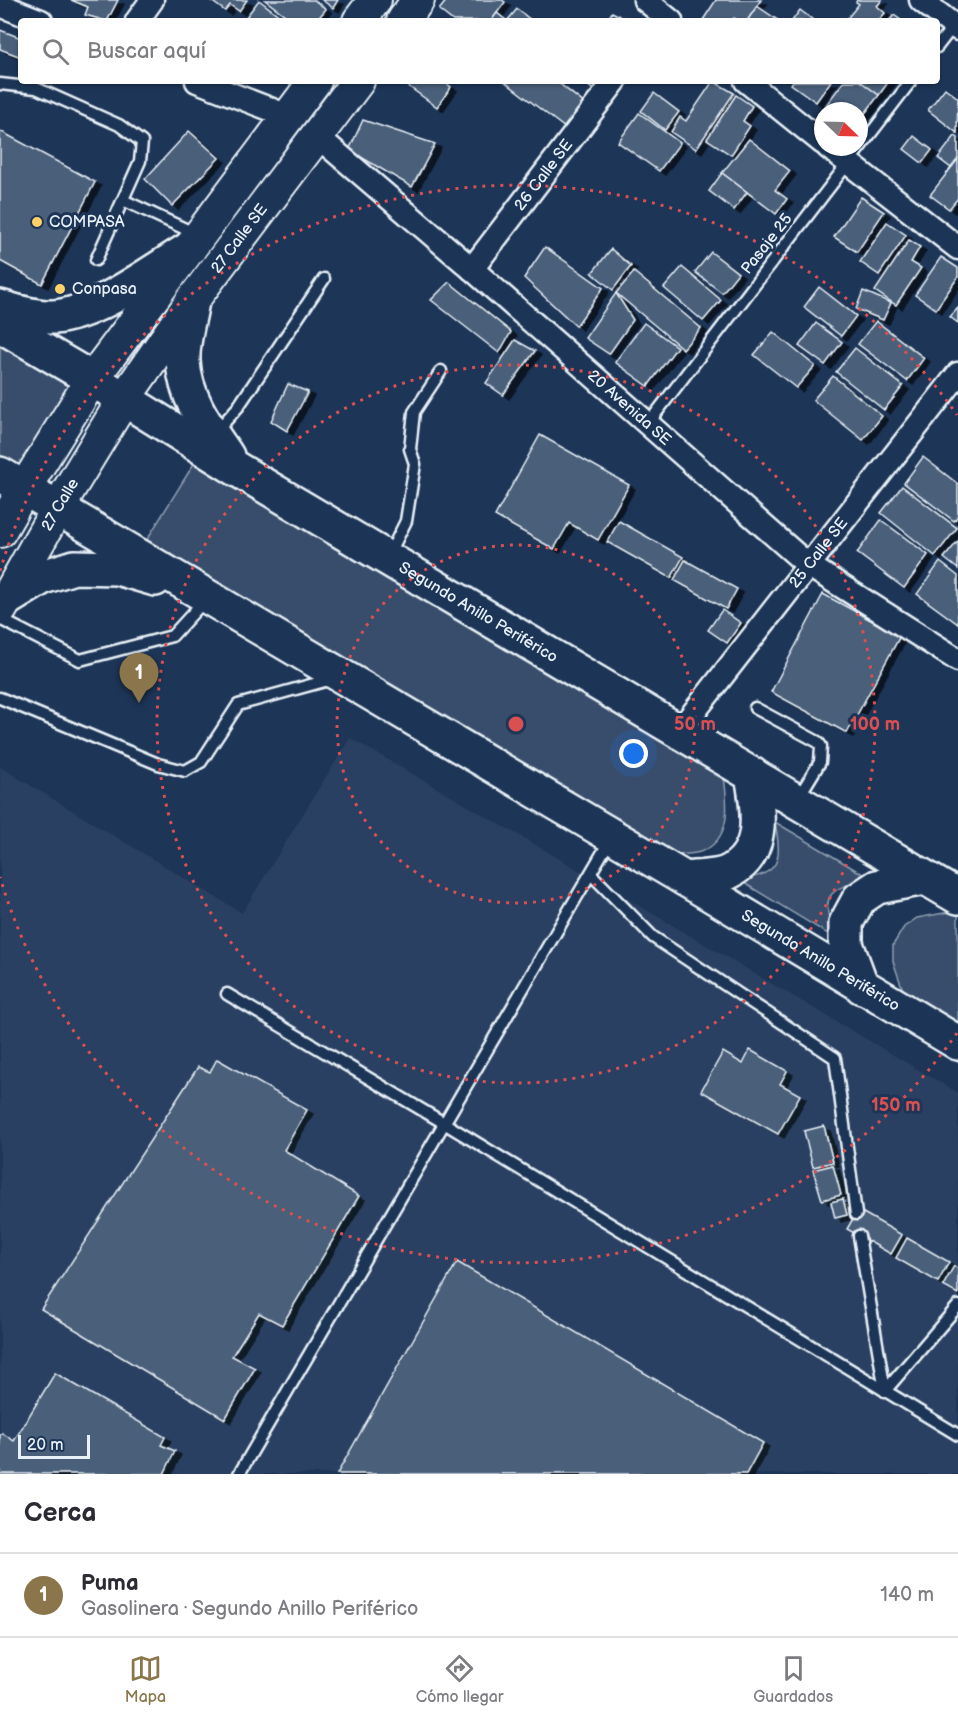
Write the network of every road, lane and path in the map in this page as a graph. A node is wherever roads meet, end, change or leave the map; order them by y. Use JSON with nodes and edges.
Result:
{"nodes":[{"id":1,"x":152,"y":0,"type":"edge"},
{"id":2,"x":375,"y":0,"type":"edge"},
{"id":3,"x":418,"y":0,"type":"edge"},
{"id":4,"x":645,"y":0,"type":"edge"},
{"id":5,"x":921,"y":0,"type":"edge"},
{"id":6,"x":0,"y":5,"type":"edge"},
{"id":7,"x":669,"y":15,"type":"edge"},
{"id":8,"x":33,"y":18,"type":"edge"},
{"id":9,"x":139,"y":18,"type":"edge"},
{"id":10,"x":361,"y":18,"type":"edge"},
{"id":11,"x":405,"y":18,"type":"edge"},
{"id":12,"x":957,"y":25,"type":"edge"},
{"id":13,"x":940,"y":44,"type":"edge"},
{"id":14,"x":0,"y":84,"type":"edge"},
{"id":15,"x":205,"y":84,"type":"edge"},
{"id":16,"x":313,"y":84,"type":"edge"},
{"id":17,"x":356,"y":84,"type":"edge"},
{"id":18,"x":613,"y":84,"type":"edge"},
{"id":19,"x":750,"y":84,"type":"edge"},
{"id":20,"x":909,"y":84,"type":"edge"},
{"id":21,"x":38,"y":85,"type":"edge"},
{"id":22,"x":288,"y":116,"type":"junction"},
{"id":23,"x":317,"y":135,"type":"junction"},
{"id":24,"x":814,"y":136,"type":"edge"},
{"id":25,"x":839,"y":156,"type":"edge"},
{"id":26,"x":848,"y":163,"type":"junction"},
{"id":27,"x":123,"y":200,"type":"junction"},
{"id":28,"x":194,"y":242,"type":"junction"},
{"id":29,"x":958,"y":248,"type":"edge"},
{"id":30,"x":96,"y":260,"type":"dead end"},
{"id":31,"x":472,"y":269,"type":"junction"},
{"id":32,"x":324,"y":279,"type":"dead end"},
{"id":33,"x":192,"y":301,"type":"junction"},
{"id":34,"x":0,"y":307,"type":"edge"},
{"id":35,"x":0,"y":325,"type":"edge"},
{"id":36,"x":441,"y":371,"type":"dead end"},
{"id":37,"x":958,"y":374,"type":"edge"},
{"id":38,"x":92,"y":379,"type":"junction"},
{"id":39,"x":124,"y":399,"type":"junction"},
{"id":40,"x":647,"y":425,"type":"junction"},
{"id":41,"x":212,"y":435,"type":"junction"},
{"id":42,"x":235,"y":468,"type":"junction"},
{"id":43,"x":12,"y":481,"type":"edge"},
{"id":44,"x":57,"y":508,"type":"junction"},
{"id":45,"x":0,"y":531,"type":"edge"},
{"id":46,"x":388,"y":558,"type":"junction"},
{"id":47,"x":808,"y":566,"type":"junction"},
{"id":48,"x":205,"y":596,"type":"junction"},
{"id":49,"x":2,"y":610,"type":"edge"},
{"id":50,"x":958,"y":659,"type":"edge"},
{"id":51,"x":341,"y":677,"type":"junction"},
{"id":52,"x":0,"y":698,"type":"edge"},
{"id":53,"x":755,"y":708,"type":"dead end"},
{"id":54,"x":680,"y":730,"type":"junction"},
{"id":55,"x":752,"y":774,"type":"junction"},
{"id":56,"x":796,"y":801,"type":"junction"},
{"id":57,"x":612,"y":837,"type":"junction"},
{"id":58,"x":591,"y":874,"type":"junction"},
{"id":59,"x":925,"y":878,"type":"junction"},
{"id":60,"x":685,"y":879,"type":"junction"},
{"id":61,"x":958,"y":897,"type":"edge"},
{"id":62,"x":862,"y":987,"type":"junction"},
{"id":63,"x":228,"y":994,"type":"dead end"},
{"id":64,"x":958,"y":1043,"type":"edge"},
{"id":65,"x":444,"y":1123,"type":"junction"},
{"id":66,"x":856,"y":1214,"type":"dead end"},
{"id":67,"x":859,"y":1236,"type":"dead end"},
{"id":68,"x":958,"y":1306,"type":"edge"},
{"id":69,"x":885,"y":1391,"type":"junction"},
{"id":70,"x":958,"y":1435,"type":"edge"},
{"id":71,"x":238,"y":1474,"type":"edge"}],
"edges":[{"from":1,"to":9,"type":"street"},
{"from":2,"to":10,"type":"main road"},
{"from":3,"to":11,"type":"main road"},
{"from":4,"to":7,"type":"street"},
{"from":5,"to":12,"type":"street"},
{"from":6,"to":8,"type":"street"},
{"from":12,"to":13,"type":"lane"},
{"from":14,"to":21,"type":"lane"},
{"from":15,"to":22,"type":"street"},
{"from":16,"to":22,"type":"main road","name":"27 Calle SE"},
{"from":17,"to":23,"type":"main road","name":"27 Calle SE"},
{"from":18,"to":31,"type":"street","name":"26 Calle SE"},
{"from":19,"to":24,"type":"street"},
{"from":20,"to":26,"type":"lane","name":"Pasaje 25"},
{"from":21,"to":27,"type":"lane"},
{"from":22,"to":28,"type":"main road","name":"27 Calle SE"},
{"from":23,"to":31,"type":"street","name":"20 Avenida SE"},
{"from":23,"to":33,"type":"main road","name":"27 Calle SE"},
{"from":25,"to":26,"type":"street"},
{"from":26,"to":29,"type":"street"},
{"from":26,"to":40,"type":"lane","name":"Pasaje 25"},
{"from":27,"to":28,"type":"lane"},
{"from":27,"to":30,"type":"lane"},
{"from":28,"to":34,"type":"main road"},
{"from":28,"to":38,"type":"main road","name":"27 Calle SE"},
{"from":31,"to":40,"type":"street","name":"20 Avenida SE"},
{"from":32,"to":41,"type":"lane"},
{"from":33,"to":39,"type":"main road","name":"27 Calle SE"},
{"from":33,"to":41,"type":"main road"},
{"from":35,"to":38,"type":"main road","name":"Segundo Anillo Periférico"},
{"from":36,"to":46,"type":"lane"},
{"from":37,"to":47,"type":"street","name":"25 Calle SE"},
{"from":38,"to":39,"type":"main road","name":"Segundo Anillo Periférico"},
{"from":38,"to":43,"type":"main road"},
{"from":39,"to":42,"type":"main road","name":"Segundo Anillo Periférico"},
{"from":39,"to":44,"type":"main road","name":"27 Calle"},
{"from":40,"to":47,"type":"street","name":"20 Avenida SE"},
{"from":41,"to":42,"type":"main road"},
{"from":42,"to":46,"type":"main road","name":"Segundo Anillo Periférico"},
{"from":43,"to":44,"type":"main road","name":"Segundo Anillo Periférico"},
{"from":43,"to":45,"type":"main road"},
{"from":44,"to":48,"type":"main road","name":"Segundo Anillo Periférico"},
{"from":44,"to":49,"type":"main road","name":"27 Calle"},
{"from":46,"to":54,"type":"main road","name":"Segundo Anillo Periférico"},
{"from":47,"to":50,"type":"street","name":"20 Avenida SE"},
{"from":47,"to":54,"type":"street","name":"25 Calle SE"},
{"from":48,"to":49,"type":"main road"},
{"from":48,"to":49,"type":"lane"},
{"from":48,"to":51,"type":"main road","name":"Segundo Anillo Periférico"},
{"from":51,"to":52,"type":"lane"},
{"from":51,"to":57,"type":"main road","name":"Segundo Anillo Periférico"},
{"from":53,"to":56,"type":"lane"},
{"from":54,"to":55,"type":"main road","name":"Segundo Anillo Periférico"},
{"from":55,"to":56,"type":"main road","name":"Segundo Anillo Periférico"},
{"from":55,"to":60,"type":"main road"},
{"from":56,"to":59,"type":"main road","name":"Segundo Anillo Periférico"},
{"from":57,"to":58,"type":"lane"},
{"from":57,"to":60,"type":"main road","name":"Segundo Anillo Periférico"},
{"from":58,"to":65,"type":"lane"},
{"from":58,"to":66,"type":"lane"},
{"from":59,"to":61,"type":"main road","name":"Segundo Anillo Periférico"},
{"from":59,"to":62,"type":"main road"},
{"from":60,"to":62,"type":"main road","name":"Segundo Anillo Periférico"},
{"from":62,"to":64,"type":"main road","name":"Segundo Anillo Periférico"},
{"from":63,"to":65,"type":"lane"},
{"from":65,"to":69,"type":"lane"},
{"from":65,"to":71,"type":"lane"},
{"from":67,"to":69,"type":"lane"},
{"from":68,"to":69,"type":"lane"},
{"from":69,"to":70,"type":"lane"}]}
